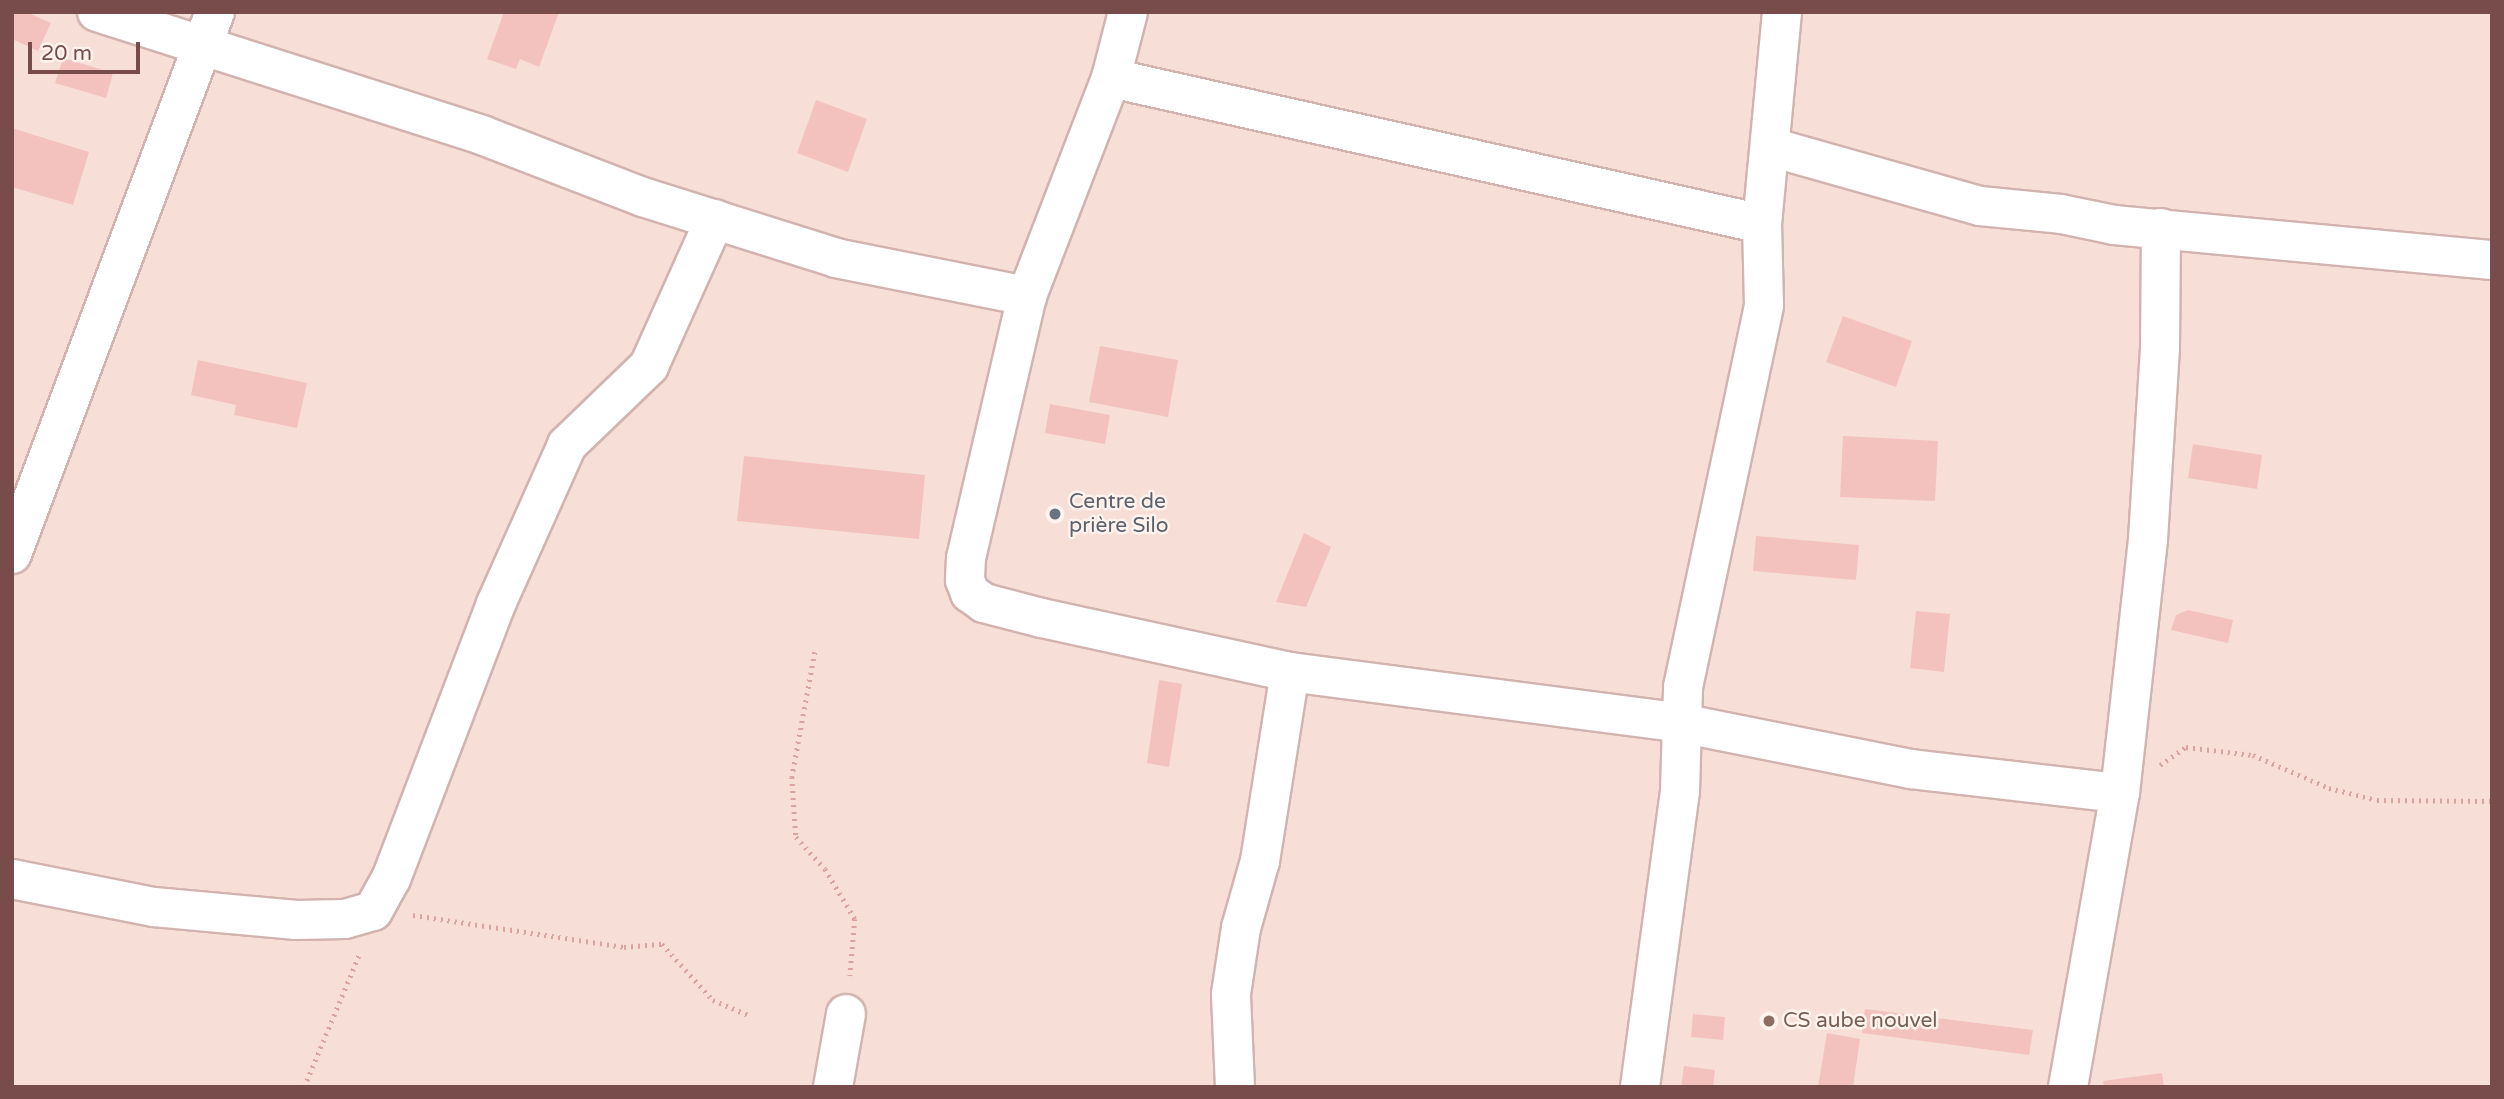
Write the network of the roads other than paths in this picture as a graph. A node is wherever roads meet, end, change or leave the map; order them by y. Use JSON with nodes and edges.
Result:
{"nodes":[{"id":1,"x":97,"y":12,"type":"edge"},
{"id":2,"x":1128,"y":12,"type":"edge"},
{"id":3,"x":1782,"y":12,"type":"edge"},
{"id":4,"x":209,"y":27,"type":"edge"},
{"id":5,"x":1111,"y":78,"type":"junction"},
{"id":6,"x":1771,"y":147,"type":"junction"},
{"id":7,"x":715,"y":219,"type":"junction"},
{"id":8,"x":1762,"y":224,"type":"junction"},
{"id":9,"x":2161,"y":228,"type":"junction"},
{"id":10,"x":2492,"y":260,"type":"edge"},
{"id":11,"x":1027,"y":296,"type":"junction"},
{"id":12,"x":12,"y":554,"type":"edge"},
{"id":13,"x":1290,"y":672,"type":"junction"},
{"id":14,"x":1681,"y":723,"type":"junction"},
{"id":15,"x":2120,"y":793,"type":"junction"},
{"id":16,"x":12,"y":879,"type":"edge"},
{"id":17,"x":846,"y":1014,"type":"road end"},
{"id":18,"x":833,"y":1087,"type":"edge"},
{"id":19,"x":1235,"y":1087,"type":"edge"},
{"id":20,"x":1640,"y":1087,"type":"edge"},
{"id":21,"x":2068,"y":1087,"type":"edge"}],
"edges":[{"from":1,"to":4,"type":"street"},
{"from":2,"to":5,"type":"street"},
{"from":3,"to":6,"type":"street"},
{"from":4,"to":7,"type":"street"},
{"from":4,"to":12,"type":"street"},
{"from":5,"to":8,"type":"street"},
{"from":5,"to":11,"type":"street"},
{"from":6,"to":8,"type":"street"},
{"from":6,"to":9,"type":"street"},
{"from":7,"to":11,"type":"street"},
{"from":7,"to":16,"type":"street"},
{"from":8,"to":14,"type":"street"},
{"from":9,"to":10,"type":"street"},
{"from":9,"to":15,"type":"street"},
{"from":11,"to":13,"type":"street"},
{"from":13,"to":14,"type":"street"},
{"from":13,"to":19,"type":"street"},
{"from":14,"to":15,"type":"street"},
{"from":14,"to":20,"type":"street"},
{"from":15,"to":21,"type":"street"},
{"from":17,"to":18,"type":"street"}]}
